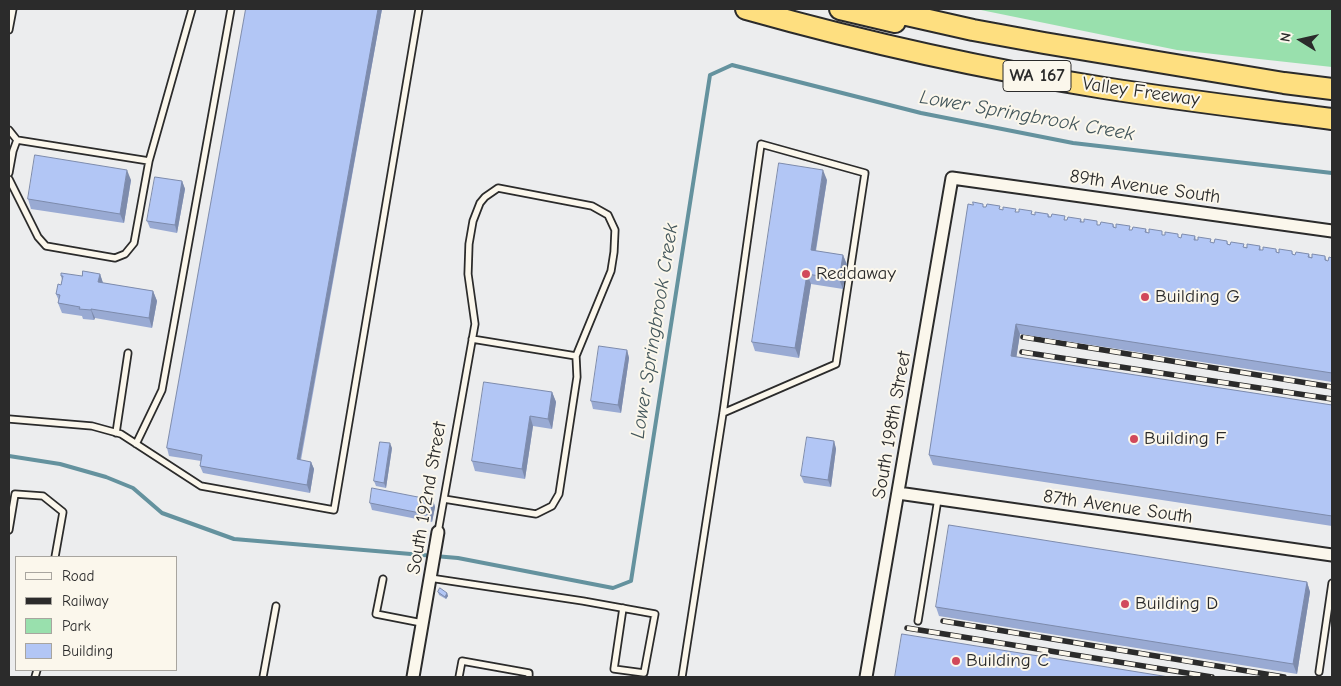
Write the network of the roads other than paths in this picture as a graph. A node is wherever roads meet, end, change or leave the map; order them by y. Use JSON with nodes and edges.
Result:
{"nodes":[{"id":1,"x":13,"y":9,"type":"edge"},
{"id":2,"x":192,"y":9,"type":"edge"},
{"id":3,"x":231,"y":9,"type":"edge"},
{"id":4,"x":419,"y":9,"type":"edge"},
{"id":5,"x":746,"y":9,"type":"edge"},
{"id":6,"x":840,"y":9,"type":"edge"},
{"id":7,"x":880,"y":9,"type":"edge"},
{"id":8,"x":9,"y":30,"type":"edge"},
{"id":9,"x":1284,"y":83,"type":"junction"},
{"id":10,"x":1332,"y":89,"type":"edge"},
{"id":11,"x":1332,"y":118,"type":"edge"},
{"id":12,"x":9,"y":130,"type":"edge"},
{"id":13,"x":17,"y":140,"type":"junction"},
{"id":14,"x":149,"y":161,"type":"junction"},
{"id":15,"x":9,"y":173,"type":"edge"},
{"id":16,"x":952,"y":178,"type":"joint"},
{"id":17,"x":9,"y":179,"type":"edge"},
{"id":18,"x":1332,"y":231,"type":"edge"},
{"id":19,"x":472,"y":339,"type":"junction"},
{"id":20,"x":128,"y":353,"type":"dead end"},
{"id":21,"x":576,"y":356,"type":"junction"},
{"id":22,"x":723,"y":413,"type":"junction"},
{"id":23,"x":9,"y":419,"type":"edge"},
{"id":24,"x":116,"y":433,"type":"junction"},
{"id":25,"x":136,"y":444,"type":"junction"},
{"id":26,"x":898,"y":493,"type":"junction"},
{"id":27,"x":444,"y":499,"type":"junction"},
{"id":28,"x":938,"y":499,"type":"junction"},
{"id":29,"x":9,"y":530,"type":"edge"},
{"id":30,"x":438,"y":532,"type":"joint"},
{"id":31,"x":1332,"y":555,"type":"edge"},
{"id":32,"x":55,"y":556,"type":"edge"},
{"id":33,"x":431,"y":574,"type":"junction"},
{"id":34,"x":382,"y":579,"type":"dead end"},
{"id":35,"x":1332,"y":583,"type":"edge"},
{"id":36,"x":276,"y":606,"type":"dead end"},
{"id":37,"x":623,"y":608,"type":"junction"},
{"id":38,"x":918,"y":621,"type":"dead end"},
{"id":39,"x":422,"y":623,"type":"junction"},
{"id":40,"x":614,"y":668,"type":"junction"},
{"id":41,"x":1319,"y":672,"type":"dead end"},
{"id":42,"x":264,"y":677,"type":"edge"},
{"id":43,"x":413,"y":677,"type":"edge"},
{"id":44,"x":460,"y":677,"type":"edge"},
{"id":45,"x":529,"y":677,"type":"edge"},
{"id":46,"x":613,"y":677,"type":"edge"},
{"id":47,"x":682,"y":677,"type":"edge"},
{"id":48,"x":866,"y":677,"type":"edge"}],
"edges":[{"from":1,"to":8,"type":"lane"},
{"from":2,"to":14,"type":"lane"},
{"from":3,"to":25,"type":"lane"},
{"from":4,"to":25,"type":"lane"},
{"from":5,"to":11,"type":"highway","name":"Valley Freeway","number":"WA 167"},
{"from":6,"to":9,"type":"highway"},
{"from":7,"to":9,"type":"highway","name":"Valley Freeway","number":"WA 167"},
{"from":9,"to":10,"type":"highway","name":"Valley Freeway","number":"WA 167"},
{"from":12,"to":13,"type":"lane"},
{"from":13,"to":14,"type":"lane"},
{"from":13,"to":15,"type":"lane"},
{"from":14,"to":17,"type":"lane"},
{"from":16,"to":18,"type":"street","name":"89th Avenue South"},
{"from":16,"to":26,"type":"street","name":"South 198th Street"},
{"from":19,"to":21,"type":"lane"},
{"from":19,"to":21,"type":"lane","name":"South 192nd Street"},
{"from":19,"to":27,"type":"lane","name":"South 192nd Street"},
{"from":20,"to":24,"type":"lane"},
{"from":21,"to":27,"type":"lane"},
{"from":22,"to":22,"type":"lane"},
{"from":22,"to":47,"type":"lane"},
{"from":23,"to":24,"type":"lane"},
{"from":24,"to":25,"type":"lane"},
{"from":26,"to":28,"type":"street","name":"87th Avenue South"},
{"from":26,"to":48,"type":"street","name":"South 198th Street"},
{"from":27,"to":30,"type":"lane","name":"South 192nd Street"},
{"from":28,"to":31,"type":"street","name":"87th Avenue South"},
{"from":28,"to":38,"type":"lane"},
{"from":29,"to":32,"type":"lane"},
{"from":30,"to":33,"type":"street","name":"South 192nd Street"},
{"from":33,"to":37,"type":"lane"},
{"from":33,"to":39,"type":"street","name":"South 192nd Street"},
{"from":34,"to":39,"type":"lane"},
{"from":35,"to":41,"type":"lane"},
{"from":36,"to":42,"type":"lane"},
{"from":37,"to":40,"type":"lane"},
{"from":37,"to":40,"type":"lane"},
{"from":39,"to":43,"type":"street","name":"South 192nd Street"},
{"from":40,"to":46,"type":"lane"},
{"from":44,"to":45,"type":"lane"}]}
